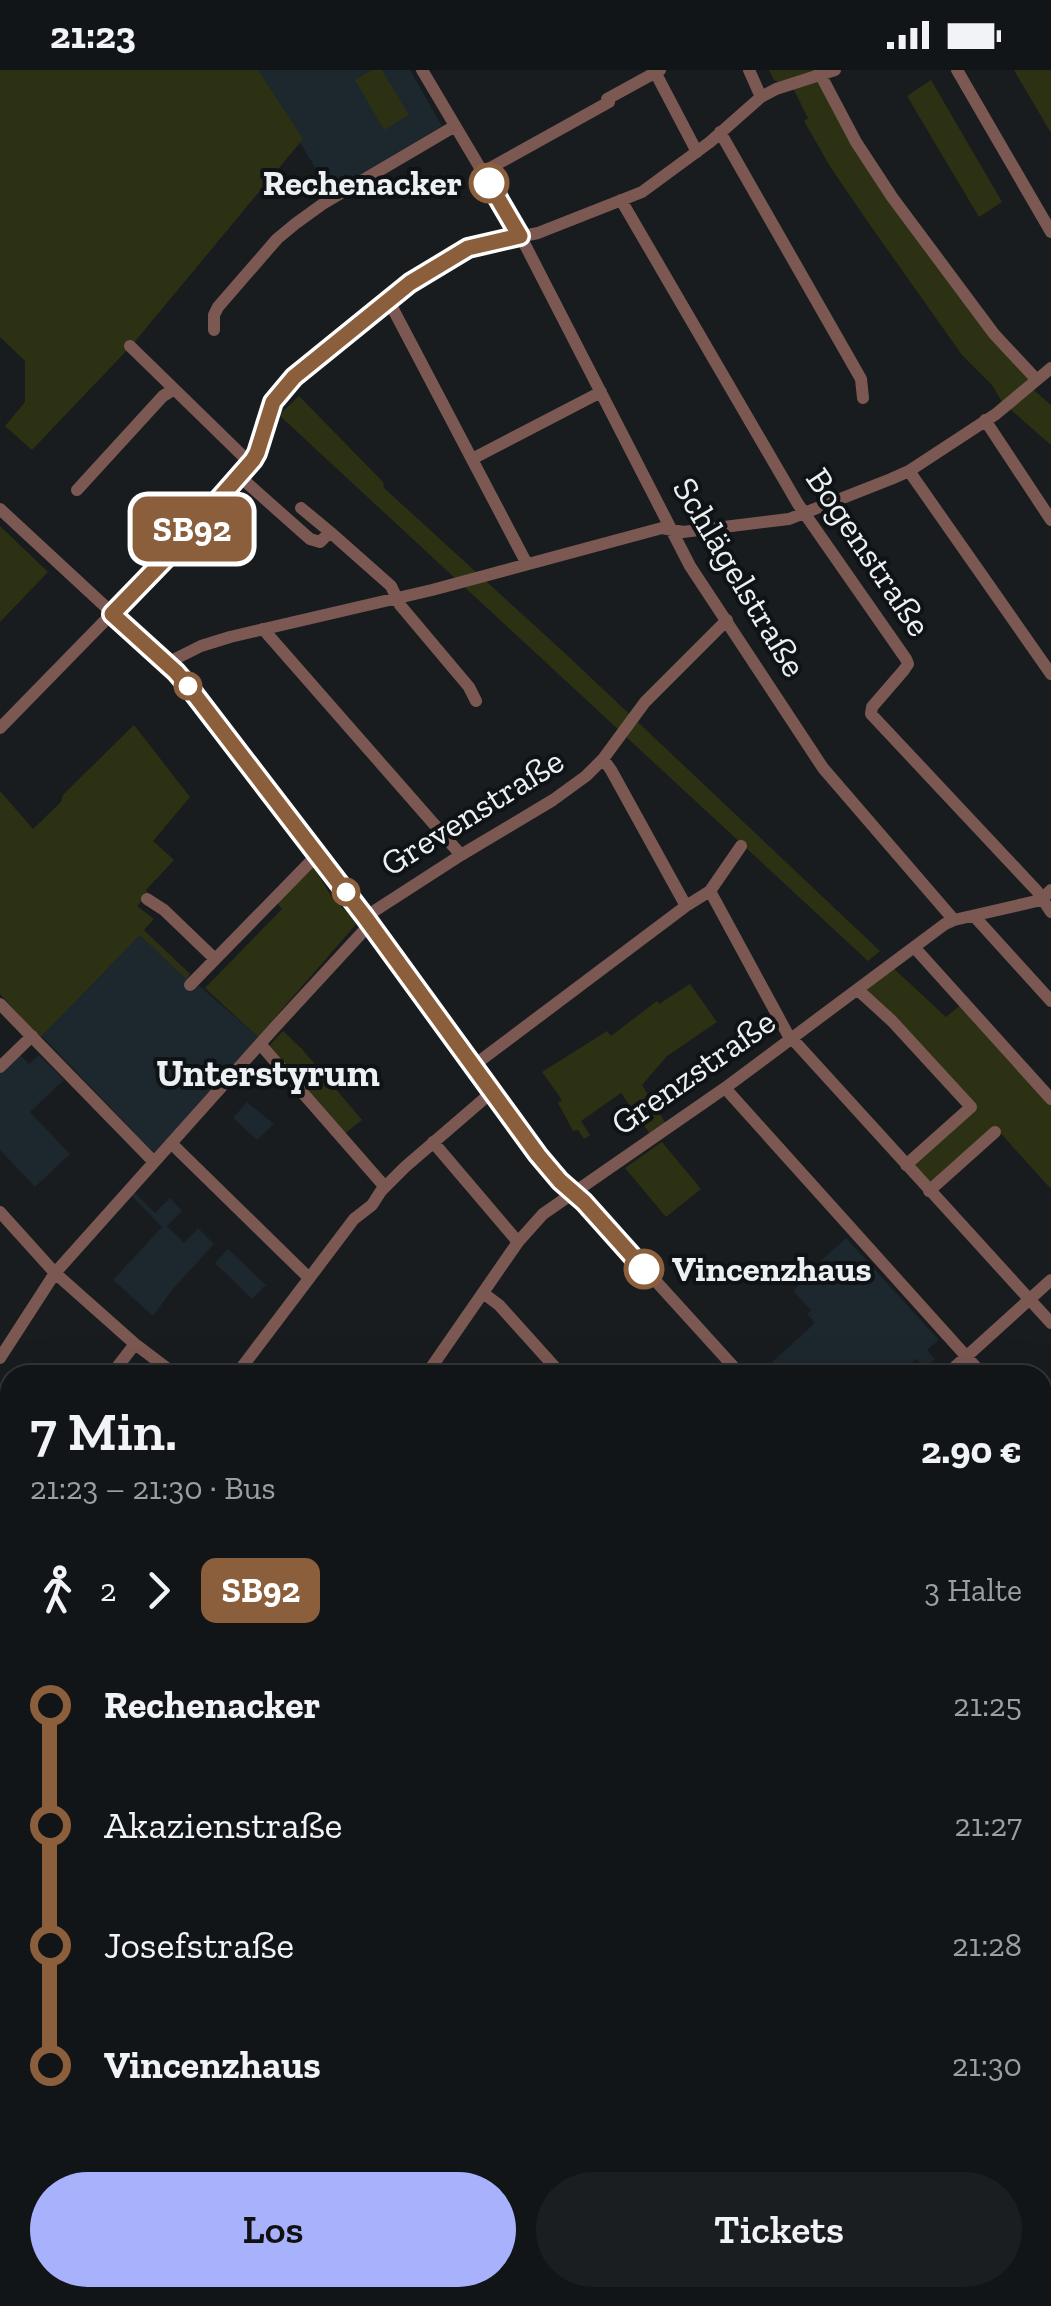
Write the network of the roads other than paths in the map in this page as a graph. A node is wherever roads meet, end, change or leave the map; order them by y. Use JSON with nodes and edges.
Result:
{"nodes":[{"id":1,"x":422,"y":70,"type":"edge"},
{"id":2,"x":749,"y":70,"type":"edge"},
{"id":3,"x":956,"y":70,"type":"edge"},
{"id":4,"x":825,"y":72,"type":"edge"},
{"id":5,"x":649,"y":73,"type":"edge"},
{"id":6,"x":761,"y":97,"type":"junction"},
{"id":7,"x":455,"y":126,"type":"junction"},
{"id":8,"x":720,"y":132,"type":"junction"},
{"id":9,"x":697,"y":152,"type":"junction"},
{"id":10,"x":483,"y":172,"type":"junction"},
{"id":11,"x":621,"y":200,"type":"junction"},
{"id":12,"x":1051,"y":232,"type":"edge"},
{"id":13,"x":520,"y":236,"type":"junction"},
{"id":14,"x":387,"y":300,"type":"junction"},
{"id":15,"x":214,"y":330,"type":"dead end"},
{"id":16,"x":130,"y":346,"type":"dead end"},
{"id":17,"x":1051,"y":368,"type":"edge"},
{"id":18,"x":1036,"y":379,"type":"junction"},
{"id":19,"x":173,"y":390,"type":"junction"},
{"id":20,"x":601,"y":392,"type":"junction"},
{"id":21,"x":863,"y":398,"type":"dead end"},
{"id":22,"x":986,"y":420,"type":"junction"},
{"id":23,"x":472,"y":459,"type":"junction"},
{"id":24,"x":250,"y":463,"type":"junction"},
{"id":25,"x":909,"y":471,"type":"junction"},
{"id":26,"x":239,"y":476,"type":"junction"},
{"id":27,"x":77,"y":490,"type":"dead end"},
{"id":28,"x":301,"y":508,"type":"dead end"},
{"id":29,"x":0,"y":509,"type":"edge"},
{"id":30,"x":803,"y":512,"type":"junction"},
{"id":31,"x":1051,"y":520,"type":"edge"},
{"id":32,"x":670,"y":530,"type":"junction"},
{"id":33,"x":330,"y":532,"type":"junction"},
{"id":34,"x":527,"y":564,"type":"junction"},
{"id":35,"x":397,"y":598,"type":"junction"},
{"id":36,"x":112,"y":614,"type":"junction"},
{"id":37,"x":727,"y":620,"type":"junction"},
{"id":38,"x":263,"y":629,"type":"junction"},
{"id":39,"x":167,"y":664,"type":"junction"},
{"id":40,"x":1051,"y":674,"type":"edge"},
{"id":41,"x":476,"y":701,"type":"dead end"},
{"id":42,"x":0,"y":728,"type":"edge"},
{"id":43,"x":603,"y":759,"type":"junction"},
{"id":44,"x":741,"y":846,"type":"dead end"},
{"id":45,"x":317,"y":855,"type":"junction"},
{"id":46,"x":461,"y":855,"type":"junction"},
{"id":47,"x":710,"y":891,"type":"junction"},
{"id":48,"x":1046,"y":895,"type":"edge"},
{"id":49,"x":148,"y":899,"type":"dead end"},
{"id":50,"x":686,"y":906,"type":"junction"},
{"id":51,"x":1051,"y":912,"type":"edge"},
{"id":52,"x":974,"y":916,"type":"junction"},
{"id":53,"x":954,"y":920,"type":"junction"},
{"id":54,"x":367,"y":921,"type":"junction"},
{"id":55,"x":914,"y":947,"type":"junction"},
{"id":56,"x":215,"y":959,"type":"junction"},
{"id":57,"x":190,"y":985,"type":"dead end"},
{"id":58,"x":858,"y":990,"type":"junction"},
{"id":59,"x":1051,"y":1002,"type":"edge"},
{"id":60,"x":0,"y":1004,"type":"edge"},
{"id":61,"x":32,"y":1036,"type":"junction"},
{"id":62,"x":793,"y":1038,"type":"junction"},
{"id":63,"x":260,"y":1044,"type":"junction"},
{"id":64,"x":473,"y":1066,"type":"junction"},
{"id":65,"x":0,"y":1067,"type":"edge"},
{"id":66,"x":725,"y":1088,"type":"junction"},
{"id":67,"x":492,"y":1092,"type":"junction"},
{"id":68,"x":1051,"y":1098,"type":"edge"},
{"id":69,"x":995,"y":1132,"type":"dead end"},
{"id":70,"x":433,"y":1142,"type":"junction"},
{"id":71,"x":171,"y":1143,"type":"junction"},
{"id":72,"x":154,"y":1162,"type":"junction"},
{"id":73,"x":906,"y":1165,"type":"junction"},
{"id":74,"x":385,"y":1187,"type":"junction"},
{"id":75,"x":930,"y":1190,"type":"junction"},
{"id":76,"x":573,"y":1194,"type":"junction"},
{"id":77,"x":0,"y":1212,"type":"edge"},
{"id":78,"x":518,"y":1242,"type":"junction"},
{"id":79,"x":55,"y":1272,"type":"junction"},
{"id":80,"x":309,"y":1278,"type":"junction"},
{"id":81,"x":1051,"y":1280,"type":"edge"},
{"id":82,"x":483,"y":1294,"type":"junction"},
{"id":83,"x":1028,"y":1300,"type":"junction"},
{"id":84,"x":1051,"y":1324,"type":"edge"},
{"id":85,"x":135,"y":1344,"type":"junction"},
{"id":86,"x":2,"y":1348,"type":"edge"},
{"id":87,"x":967,"y":1356,"type":"junction"},
{"id":88,"x":118,"y":1365,"type":"edge"},
{"id":89,"x":163,"y":1365,"type":"edge"},
{"id":90,"x":244,"y":1365,"type":"edge"},
{"id":91,"x":434,"y":1365,"type":"edge"},
{"id":92,"x":553,"y":1365,"type":"edge"},
{"id":93,"x":732,"y":1365,"type":"edge"},
{"id":94,"x":957,"y":1365,"type":"edge"},
{"id":95,"x":975,"y":1365,"type":"edge"}],
"edges":[{"from":1,"to":7,"type":"street"},
{"from":2,"to":6,"type":"street"},
{"from":3,"to":12,"type":"street"},
{"from":4,"to":6,"type":"street"},
{"from":4,"to":18,"type":"street"},
{"from":5,"to":9,"type":"street"},
{"from":5,"to":10,"type":"street"},
{"from":6,"to":8,"type":"street"},
{"from":7,"to":10,"type":"street"},
{"from":7,"to":15,"type":"street"},
{"from":8,"to":9,"type":"street"},
{"from":8,"to":21,"type":"street"},
{"from":9,"to":11,"type":"street"},
{"from":10,"to":13,"type":"street"},
{"from":11,"to":13,"type":"street"},
{"from":11,"to":30,"type":"street","name":"Bogenstraße"},
{"from":13,"to":14,"type":"street"},
{"from":13,"to":20,"type":"street","name":"Schlägelstraße"},
{"from":14,"to":23,"type":"street"},
{"from":14,"to":24,"type":"street"},
{"from":16,"to":19,"type":"street"},
{"from":17,"to":18,"type":"street"},
{"from":18,"to":22,"type":"street"},
{"from":19,"to":24,"type":"street"},
{"from":19,"to":27,"type":"street"},
{"from":20,"to":23,"type":"street"},
{"from":20,"to":32,"type":"street","name":"Schlägelstraße"},
{"from":22,"to":25,"type":"street"},
{"from":22,"to":31,"type":"street"},
{"from":23,"to":34,"type":"street"},
{"from":24,"to":26,"type":"street"},
{"from":25,"to":30,"type":"street"},
{"from":25,"to":40,"type":"street"},
{"from":26,"to":33,"type":"street"},
{"from":26,"to":36,"type":"street"},
{"from":28,"to":33,"type":"street"},
{"from":29,"to":36,"type":"street"},
{"from":30,"to":32,"type":"street"},
{"from":30,"to":48,"type":"street","name":"Bogenstraße"},
{"from":32,"to":34,"type":"street"},
{"from":32,"to":37,"type":"street","name":"Schlägelstraße"},
{"from":33,"to":35,"type":"street"},
{"from":34,"to":35,"type":"street"},
{"from":35,"to":38,"type":"street"},
{"from":35,"to":41,"type":"street"},
{"from":36,"to":39,"type":"street"},
{"from":36,"to":42,"type":"street"},
{"from":37,"to":43,"type":"street","name":"Grevenstraße"},
{"from":37,"to":53,"type":"street","name":"Schlägelstraße"},
{"from":38,"to":39,"type":"street"},
{"from":38,"to":46,"type":"street"},
{"from":39,"to":45,"type":"street"},
{"from":43,"to":46,"type":"street","name":"Grevenstraße"},
{"from":43,"to":50,"type":"street"},
{"from":44,"to":47,"type":"street"},
{"from":45,"to":54,"type":"street"},
{"from":45,"to":56,"type":"street"},
{"from":46,"to":54,"type":"street","name":"Grevenstraße"},
{"from":47,"to":50,"type":"street"},
{"from":47,"to":62,"type":"street"},
{"from":48,"to":51,"type":"street"},
{"from":48,"to":52,"type":"street","name":"Grenzstraße"},
{"from":49,"to":56,"type":"street"},
{"from":50,"to":64,"type":"street"},
{"from":52,"to":53,"type":"street","name":"Grenzstraße"},
{"from":52,"to":59,"type":"street"},
{"from":53,"to":55,"type":"street","name":"Grenzstraße"},
{"from":54,"to":63,"type":"street","name":"Grevenstraße"},
{"from":54,"to":64,"type":"street"},
{"from":55,"to":58,"type":"street","name":"Grenzstraße"},
{"from":55,"to":68,"type":"street"},
{"from":56,"to":57,"type":"street"},
{"from":58,"to":62,"type":"street","name":"Grenzstraße"},
{"from":58,"to":73,"type":"street"},
{"from":60,"to":61,"type":"street"},
{"from":61,"to":65,"type":"street"},
{"from":61,"to":72,"type":"street"},
{"from":62,"to":66,"type":"street","name":"Grenzstraße"},
{"from":62,"to":73,"type":"street"},
{"from":63,"to":71,"type":"street","name":"Grevenstraße"},
{"from":63,"to":74,"type":"street"},
{"from":64,"to":67,"type":"street"},
{"from":66,"to":76,"type":"street","name":"Grenzstraße"},
{"from":66,"to":87,"type":"street"},
{"from":67,"to":70,"type":"street"},
{"from":67,"to":76,"type":"street"},
{"from":69,"to":75,"type":"street"},
{"from":70,"to":74,"type":"street"},
{"from":70,"to":78,"type":"street"},
{"from":71,"to":72,"type":"street","name":"Grevenstraße"},
{"from":71,"to":80,"type":"street"},
{"from":72,"to":79,"type":"street","name":"Grevenstraße"},
{"from":73,"to":75,"type":"street"},
{"from":74,"to":80,"type":"street"},
{"from":75,"to":83,"type":"street"},
{"from":76,"to":78,"type":"street","name":"Grenzstraße"},
{"from":76,"to":93,"type":"street"},
{"from":77,"to":79,"type":"street"},
{"from":78,"to":82,"type":"street","name":"Grenzstraße"},
{"from":79,"to":85,"type":"street"},
{"from":79,"to":86,"type":"street","name":"Grevenstraße"},
{"from":80,"to":90,"type":"street"},
{"from":81,"to":83,"type":"street"},
{"from":82,"to":91,"type":"street","name":"Grenzstraße"},
{"from":82,"to":92,"type":"street"},
{"from":83,"to":84,"type":"street"},
{"from":83,"to":87,"type":"street"},
{"from":85,"to":88,"type":"street"},
{"from":85,"to":89,"type":"street"},
{"from":87,"to":94,"type":"street"},
{"from":87,"to":95,"type":"street"}]}
